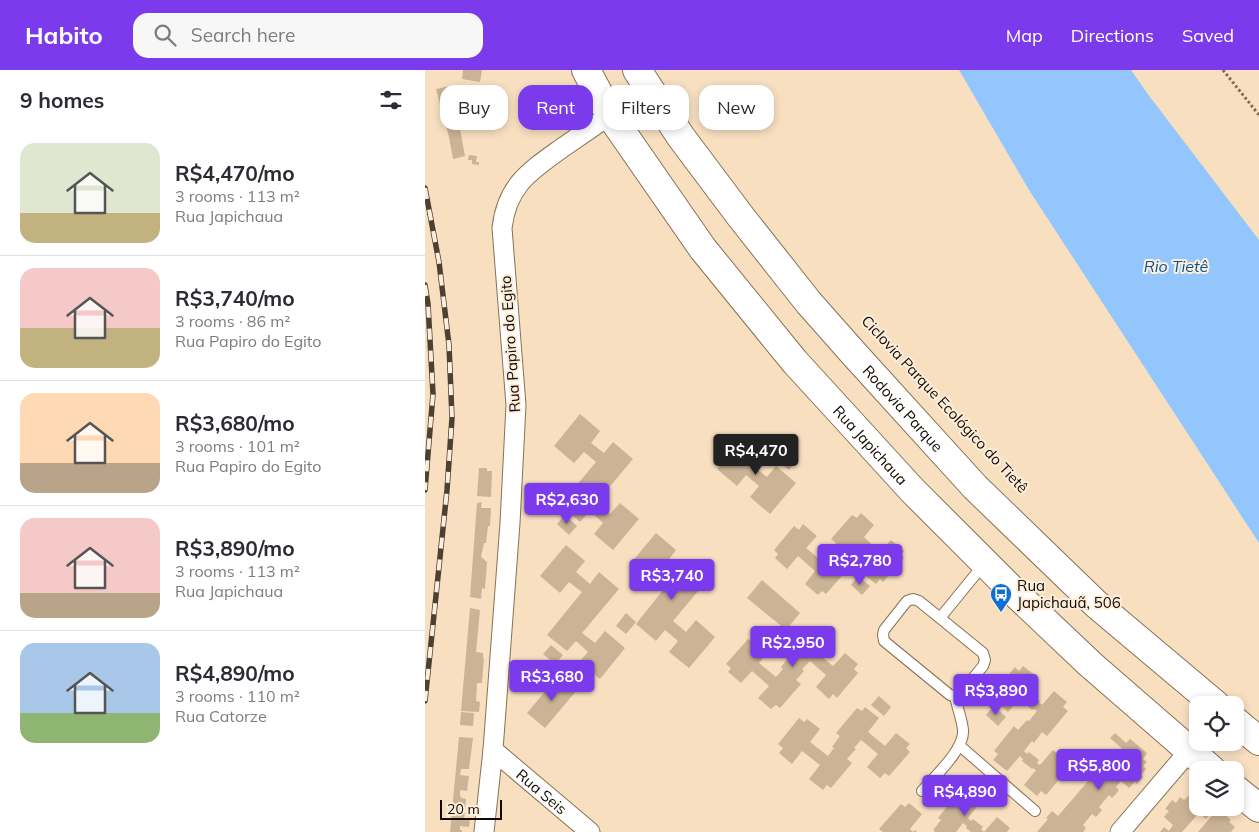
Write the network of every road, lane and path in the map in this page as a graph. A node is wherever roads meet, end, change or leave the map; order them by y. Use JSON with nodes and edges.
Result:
{"nodes":[{"id":1,"x":586,"y":70,"type":"edge"},
{"id":2,"x":637,"y":70,"type":"edge"},
{"id":3,"x":1223,"y":70,"type":"edge"},
{"id":4,"x":603,"y":102,"type":"edge"},
{"id":5,"x":1259,"y":116,"type":"edge"},
{"id":6,"x":603,"y":120,"type":"edge"},
{"id":7,"x":620,"y":130,"type":"edge"},
{"id":8,"x":985,"y":563,"type":"junction"},
{"id":9,"x":940,"y":618,"type":"junction"},
{"id":10,"x":955,"y":696,"type":"junction"},
{"id":11,"x":1205,"y":696,"type":"edge"},
{"id":12,"x":1244,"y":728,"type":"edge"},
{"id":13,"x":1259,"y":741,"type":"edge"},
{"id":14,"x":960,"y":746,"type":"junction"},
{"id":15,"x":493,"y":750,"type":"junction"},
{"id":16,"x":1189,"y":751,"type":"junction"},
{"id":17,"x":1201,"y":761,"type":"edge"},
{"id":18,"x":922,"y":791,"type":"dead end"},
{"id":19,"x":1244,"y":796,"type":"edge"},
{"id":20,"x":1259,"y":808,"type":"edge"},
{"id":21,"x":1035,"y":811,"type":"dead end"},
{"id":22,"x":484,"y":832,"type":"edge"},
{"id":23,"x":590,"y":832,"type":"edge"},
{"id":24,"x":1120,"y":832,"type":"edge"}],
"edges":[{"from":1,"to":4,"type":"street","name":"Rua Japichaua"},
{"from":2,"to":11,"type":"street","name":"Rodovia Parque"},
{"from":3,"to":5,"type":"path"},
{"from":6,"to":15,"type":"street","name":"Rua Papiro do Egito"},
{"from":7,"to":8,"type":"street","name":"Rua Japichaua"},
{"from":8,"to":9,"type":"lane"},
{"from":8,"to":16,"type":"street","name":"Rua Japichaua"},
{"from":9,"to":10,"type":"lane"},
{"from":9,"to":10,"type":"lane"},
{"from":10,"to":14,"type":"lane"},
{"from":12,"to":13,"type":"street"},
{"from":14,"to":18,"type":"lane"},
{"from":14,"to":21,"type":"lane"},
{"from":15,"to":22,"type":"street","name":"Rua Papiro do Egito"},
{"from":15,"to":23,"type":"street","name":"Rua Seis"},
{"from":16,"to":17,"type":"street","name":"Rua Japichaua"},
{"from":16,"to":24,"type":"street"},
{"from":19,"to":20,"type":"street"}]}
